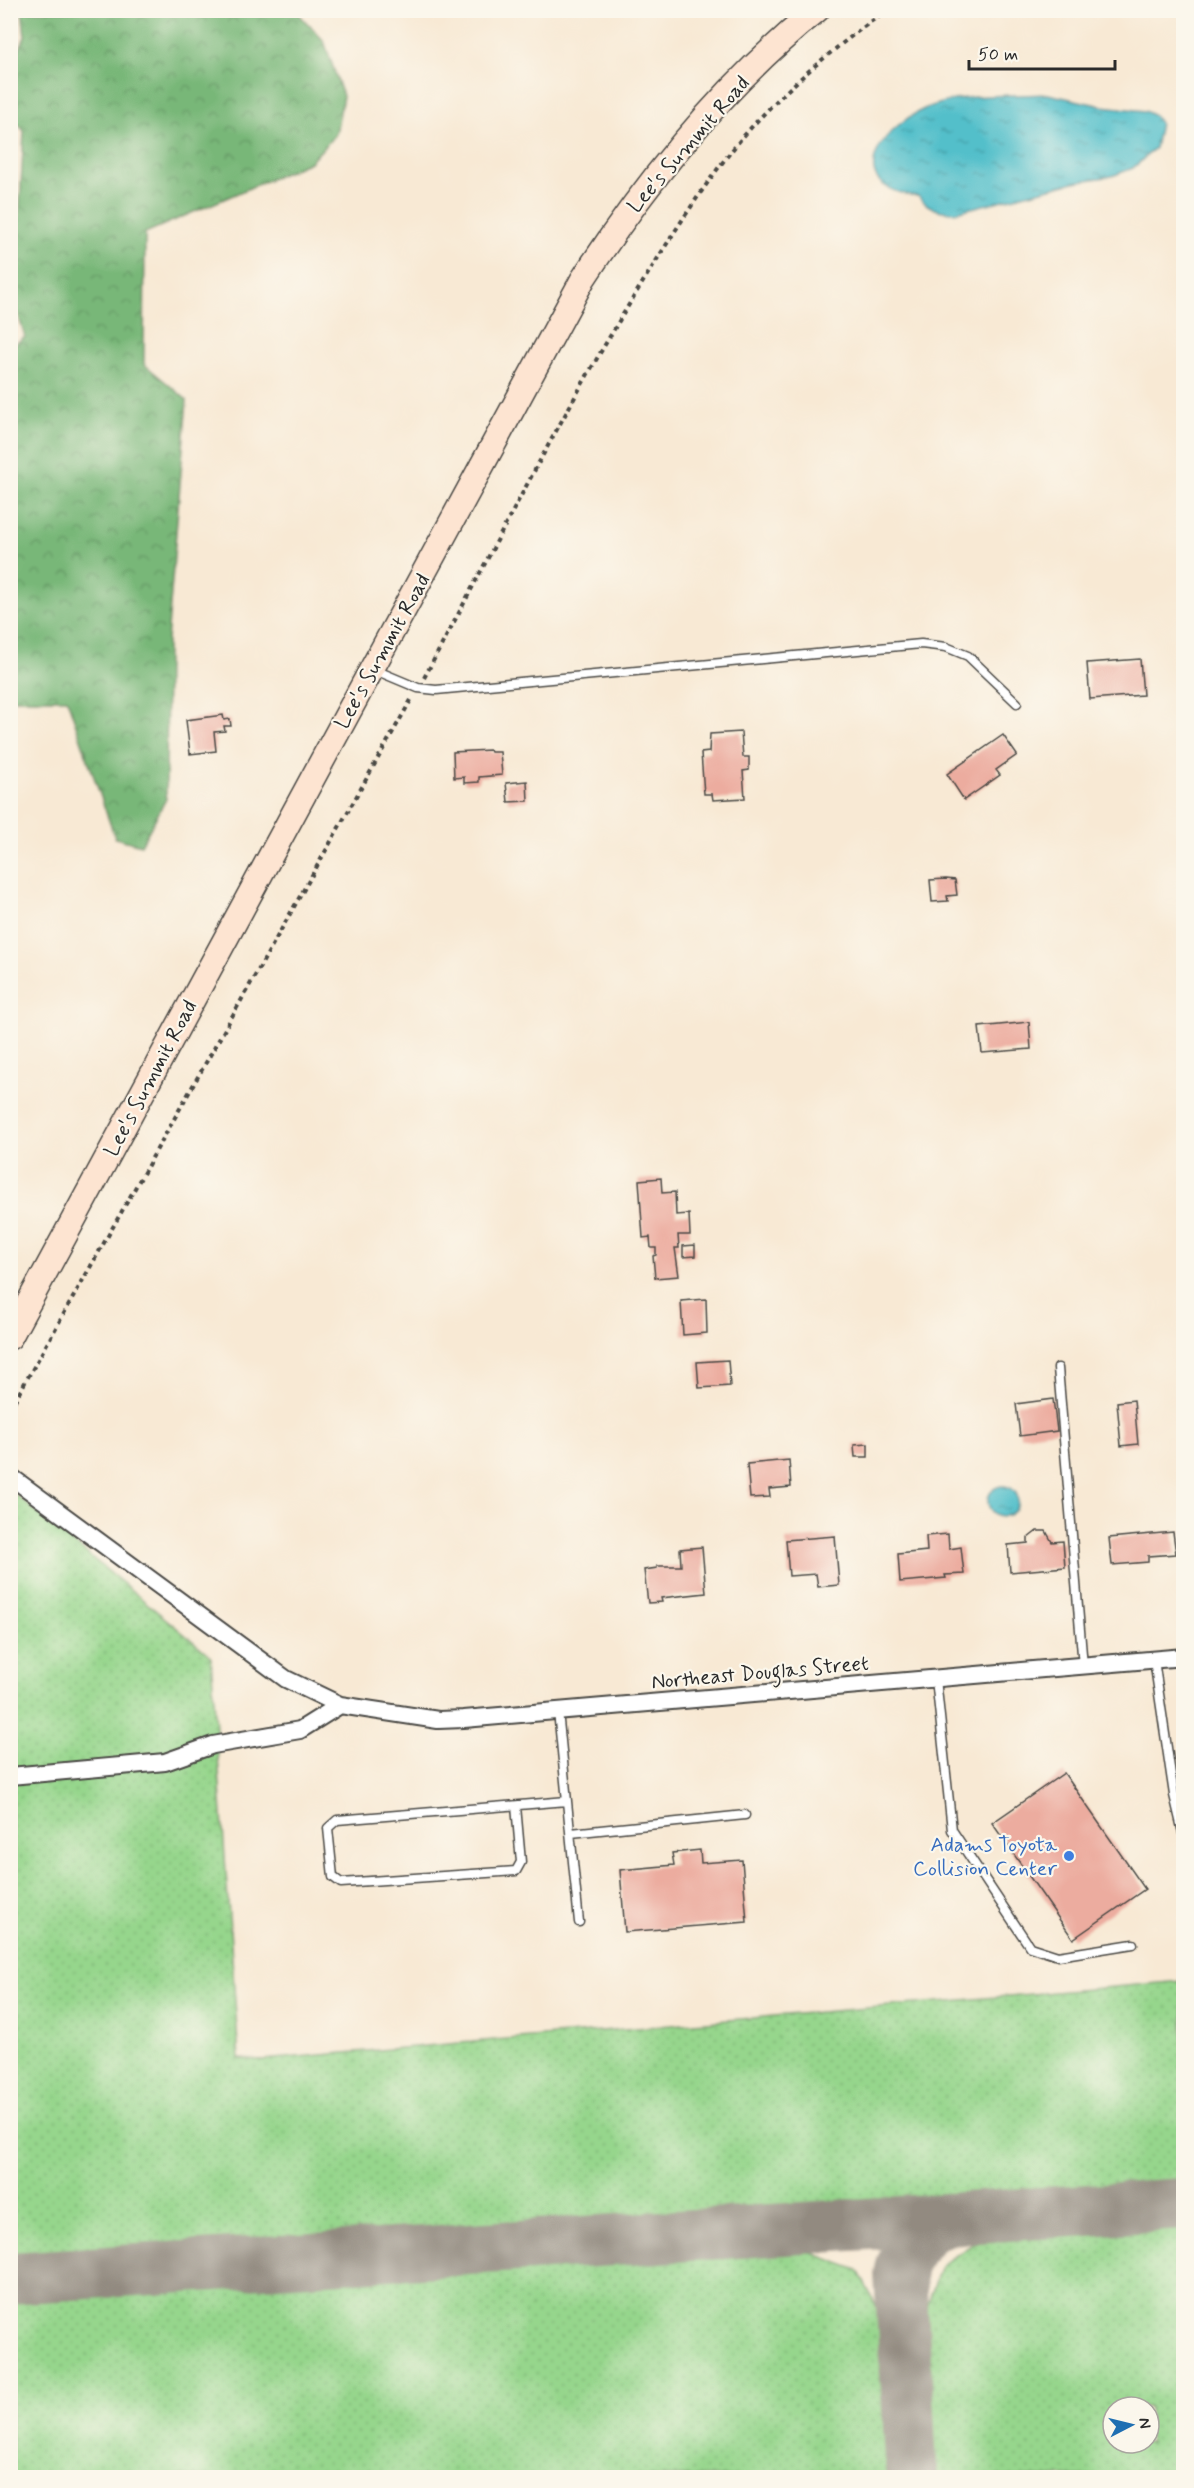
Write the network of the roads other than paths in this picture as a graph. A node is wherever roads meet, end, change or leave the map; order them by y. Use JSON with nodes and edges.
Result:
{"nodes":[{"id":1,"x":817,"y":10,"type":"edge"},
{"id":2,"x":372,"y":669,"type":"junction"},
{"id":3,"x":1017,"y":703,"type":"dead end"},
{"id":4,"x":10,"y":1337,"type":"edge"},
{"id":5,"x":1058,"y":1368,"type":"dead end"},
{"id":6,"x":10,"y":1476,"type":"edge"},
{"id":7,"x":1184,"y":1657,"type":"edge"},
{"id":8,"x":1154,"y":1660,"type":"junction"},
{"id":9,"x":1083,"y":1666,"type":"junction"},
{"id":10,"x":936,"y":1679,"type":"junction"},
{"id":11,"x":340,"y":1705,"type":"junction"},
{"id":12,"x":558,"y":1711,"type":"junction"},
{"id":13,"x":10,"y":1776,"type":"edge"},
{"id":14,"x":567,"y":1801,"type":"junction"},
{"id":15,"x":516,"y":1806,"type":"junction"},
{"id":16,"x":745,"y":1815,"type":"dead end"},
{"id":17,"x":571,"y":1833,"type":"junction"},
{"id":18,"x":1184,"y":1837,"type":"edge"},
{"id":19,"x":579,"y":1922,"type":"dead end"},
{"id":20,"x":1132,"y":1944,"type":"dead end"}],
"edges":[{"from":1,"to":2,"type":"main road","name":"Lee's Summit Road"},
{"from":2,"to":3,"type":"lane"},
{"from":2,"to":4,"type":"main road","name":"Lee's Summit Road"},
{"from":5,"to":9,"type":"lane"},
{"from":6,"to":11,"type":"street","name":"Northeast Douglas Street"},
{"from":7,"to":8,"type":"street","name":"Northeast Douglas Street"},
{"from":8,"to":9,"type":"street","name":"Northeast Douglas Street"},
{"from":8,"to":18,"type":"lane"},
{"from":9,"to":10,"type":"street","name":"Northeast Douglas Street"},
{"from":10,"to":12,"type":"street","name":"Northeast Douglas Street"},
{"from":10,"to":20,"type":"lane"},
{"from":11,"to":12,"type":"street","name":"Northeast Douglas Street"},
{"from":11,"to":13,"type":"street"},
{"from":12,"to":14,"type":"lane"},
{"from":14,"to":15,"type":"lane"},
{"from":14,"to":17,"type":"lane"},
{"from":15,"to":15,"type":"lane"},
{"from":16,"to":17,"type":"lane"},
{"from":17,"to":19,"type":"lane"}]}
